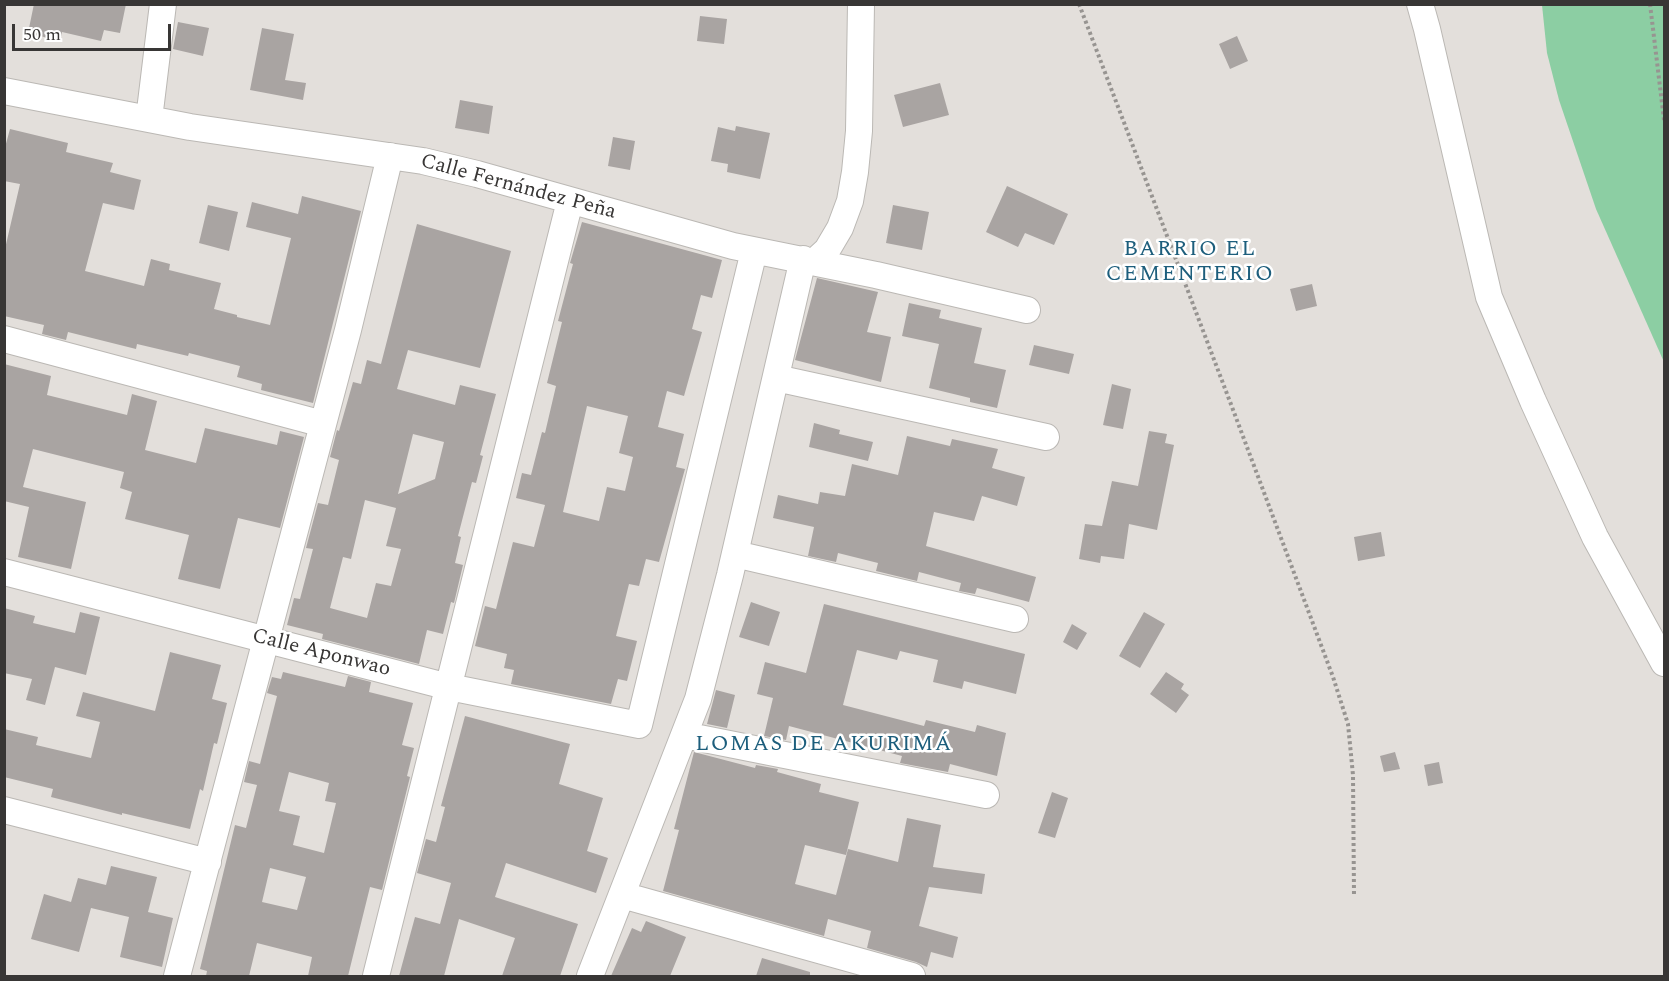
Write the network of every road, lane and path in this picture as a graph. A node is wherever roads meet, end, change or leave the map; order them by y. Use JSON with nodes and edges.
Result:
{"nodes":[{"id":1,"x":163,"y":4,"type":"edge"},
{"id":2,"x":861,"y":4,"type":"edge"},
{"id":3,"x":1079,"y":4,"type":"edge"},
{"id":4,"x":1420,"y":4,"type":"edge"},
{"id":5,"x":1650,"y":4,"type":"edge"},
{"id":6,"x":4,"y":91,"type":"edge"},
{"id":7,"x":149,"y":119,"type":"junction"},
{"id":8,"x":1665,"y":120,"type":"edge"},
{"id":9,"x":390,"y":156,"type":"junction"},
{"id":10,"x":570,"y":201,"type":"junction"},
{"id":11,"x":754,"y":250,"type":"junction"},
{"id":12,"x":809,"y":260,"type":"junction"},
{"id":13,"x":1027,"y":310,"type":"dead end"},
{"id":14,"x":4,"y":339,"type":"edge"},
{"id":15,"x":776,"y":378,"type":"junction"},
{"id":16,"x":323,"y":424,"type":"junction"},
{"id":17,"x":1046,"y":437,"type":"dead end"},
{"id":18,"x":735,"y":554,"type":"junction"},
{"id":19,"x":4,"y":572,"type":"edge"},
{"id":20,"x":1015,"y":619,"type":"dead end"},
{"id":21,"x":266,"y":640,"type":"junction"},
{"id":22,"x":1665,"y":663,"type":"edge"},
{"id":23,"x":449,"y":687,"type":"junction"},
{"id":24,"x":684,"y":735,"type":"junction"},
{"id":25,"x":986,"y":795,"type":"dead end"},
{"id":26,"x":4,"y":810,"type":"edge"},
{"id":27,"x":208,"y":862,"type":"junction"},
{"id":28,"x":1354,"y":894,"type":"dead end"},
{"id":29,"x":622,"y":895,"type":"junction"},
{"id":30,"x":177,"y":976,"type":"edge"},
{"id":31,"x":376,"y":976,"type":"edge"},
{"id":32,"x":590,"y":976,"type":"edge"},
{"id":33,"x":912,"y":976,"type":"edge"}],
"edges":[{"from":1,"to":7,"type":"street"},
{"from":2,"to":12,"type":"street"},
{"from":3,"to":28,"type":"path"},
{"from":4,"to":22,"type":"street"},
{"from":5,"to":8,"type":"path"},
{"from":6,"to":7,"type":"street","name":"Calle Fernández Peña"},
{"from":7,"to":9,"type":"street","name":"Calle Fernández Peña"},
{"from":9,"to":10,"type":"street","name":"Calle Fernández Peña"},
{"from":9,"to":16,"type":"street"},
{"from":10,"to":11,"type":"street","name":"Calle Fernández Peña"},
{"from":10,"to":23,"type":"street"},
{"from":11,"to":12,"type":"street","name":"Calle Fernández Peña"},
{"from":11,"to":23,"type":"street","name":"Calle Aponwao"},
{"from":12,"to":13,"type":"street","name":"Calle Fernández Peña"},
{"from":12,"to":15,"type":"street"},
{"from":14,"to":16,"type":"street"},
{"from":15,"to":17,"type":"street"},
{"from":15,"to":18,"type":"street"},
{"from":16,"to":21,"type":"street"},
{"from":18,"to":20,"type":"street"},
{"from":18,"to":24,"type":"street"},
{"from":19,"to":21,"type":"street","name":"Calle Aponwao"},
{"from":21,"to":23,"type":"street","name":"Calle Aponwao"},
{"from":21,"to":27,"type":"street"},
{"from":23,"to":31,"type":"street"},
{"from":24,"to":25,"type":"street"},
{"from":24,"to":29,"type":"street"},
{"from":26,"to":27,"type":"street"},
{"from":27,"to":30,"type":"street"},
{"from":29,"to":32,"type":"street"},
{"from":29,"to":33,"type":"street"}]}
